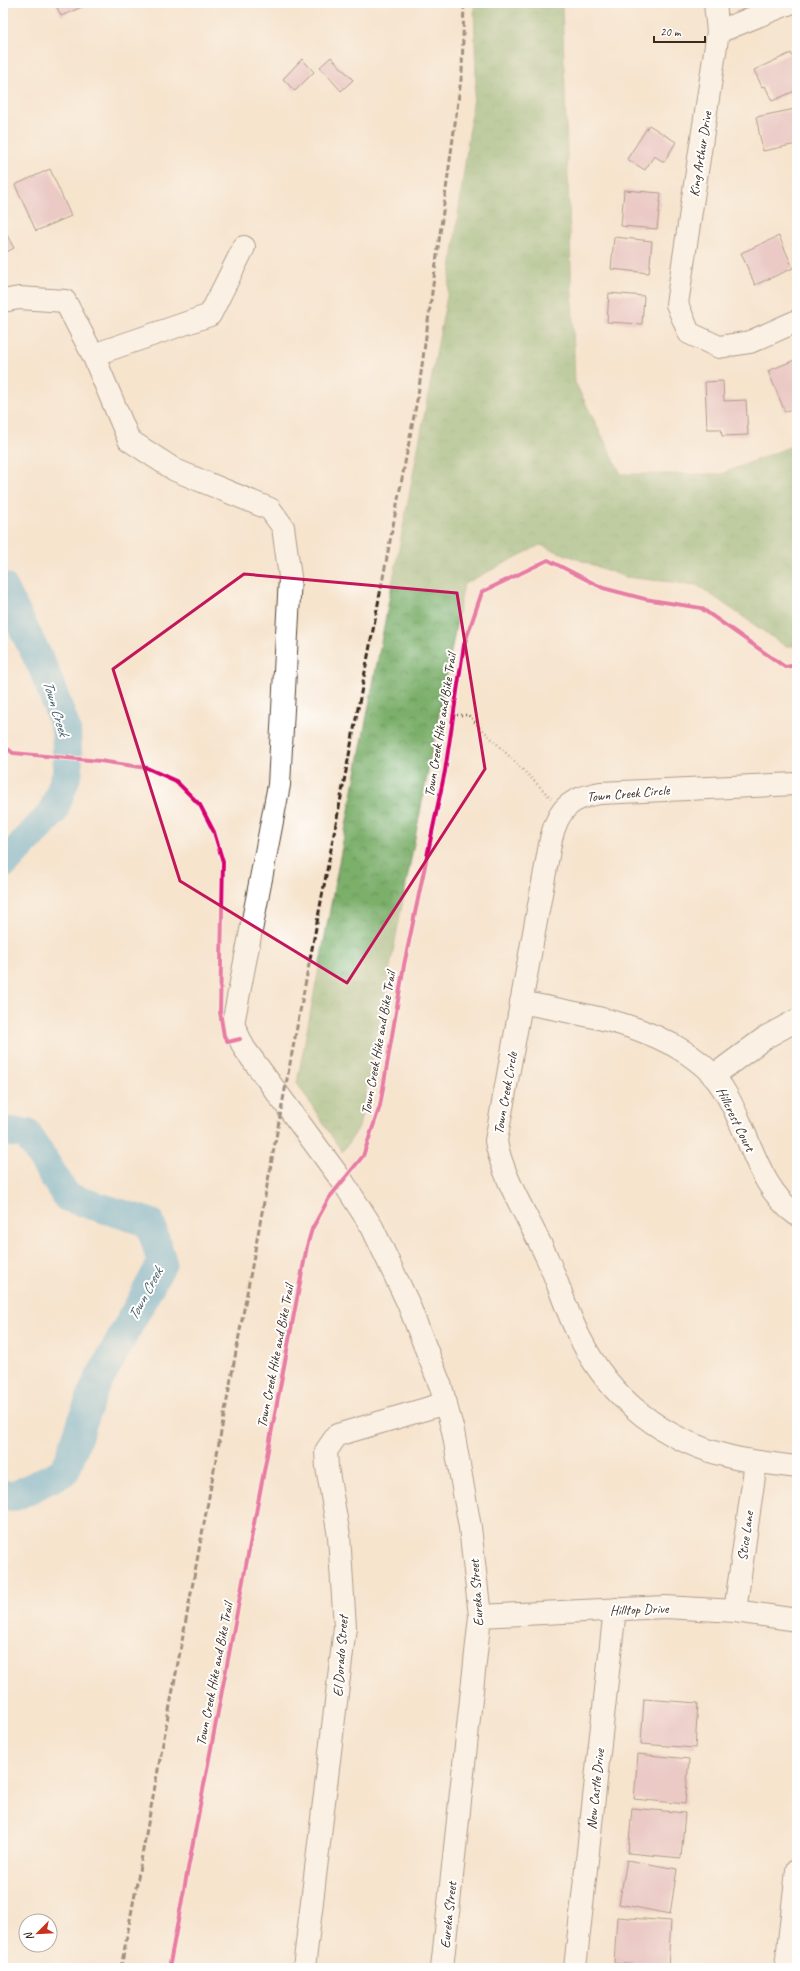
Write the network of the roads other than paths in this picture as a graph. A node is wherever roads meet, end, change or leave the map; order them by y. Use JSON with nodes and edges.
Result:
{"nodes":[{"id":1,"x":715,"y":3,"type":"edge"},
{"id":2,"x":790,"y":3,"type":"edge"},
{"id":3,"x":718,"y":32,"type":"junction"},
{"id":4,"x":244,"y":247,"type":"dead end"},
{"id":5,"x":3,"y":302,"type":"edge"},
{"id":6,"x":797,"y":321,"type":"edge"},
{"id":7,"x":93,"y":355,"type":"junction"},
{"id":8,"x":797,"y":784,"type":"edge"},
{"id":9,"x":521,"y":1002,"type":"junction"},
{"id":10,"x":797,"y":1020,"type":"edge"},
{"id":11,"x":713,"y":1076,"type":"junction"},
{"id":12,"x":797,"y":1215,"type":"edge"},
{"id":13,"x":446,"y":1403,"type":"junction"},
{"id":14,"x":756,"y":1462,"type":"junction"},
{"id":15,"x":797,"y":1468,"type":"edge"},
{"id":16,"x":615,"y":1609,"type":"junction"},
{"id":17,"x":735,"y":1611,"type":"junction"},
{"id":18,"x":480,"y":1616,"type":"junction"},
{"id":19,"x":797,"y":1620,"type":"edge"},
{"id":20,"x":797,"y":1870,"type":"edge"},
{"id":21,"x":304,"y":1968,"type":"edge"},
{"id":22,"x":442,"y":1968,"type":"edge"},
{"id":23,"x":575,"y":1968,"type":"edge"},
{"id":24,"x":786,"y":1968,"type":"edge"}],
"edges":[{"from":1,"to":3,"type":"street","name":"King Arthur Drive"},
{"from":2,"to":3,"type":"street"},
{"from":3,"to":6,"type":"street","name":"King Arthur Drive"},
{"from":4,"to":7,"type":"street"},
{"from":5,"to":7,"type":"street","name":"Eureka Street"},
{"from":7,"to":13,"type":"street","name":"Eureka Street"},
{"from":8,"to":9,"type":"street","name":"Town Creek Circle"},
{"from":9,"to":11,"type":"street","name":"Hillcrest Court"},
{"from":9,"to":14,"type":"street","name":"Town Creek Circle"},
{"from":10,"to":11,"type":"street"},
{"from":11,"to":12,"type":"street","name":"Hillcrest Court"},
{"from":13,"to":18,"type":"street","name":"Eureka Street"},
{"from":13,"to":21,"type":"street","name":"El Dorado Street"},
{"from":14,"to":15,"type":"street","name":"Town Creek Circle"},
{"from":14,"to":17,"type":"street","name":"Stice Lane"},
{"from":16,"to":17,"type":"street","name":"Hilltop Drive"},
{"from":16,"to":18,"type":"street","name":"Hilltop Drive"},
{"from":16,"to":23,"type":"street","name":"New Castle Drive"},
{"from":17,"to":19,"type":"street","name":"Hilltop Drive"},
{"from":18,"to":22,"type":"street","name":"Eureka Street"},
{"from":20,"to":24,"type":"street"}]}
